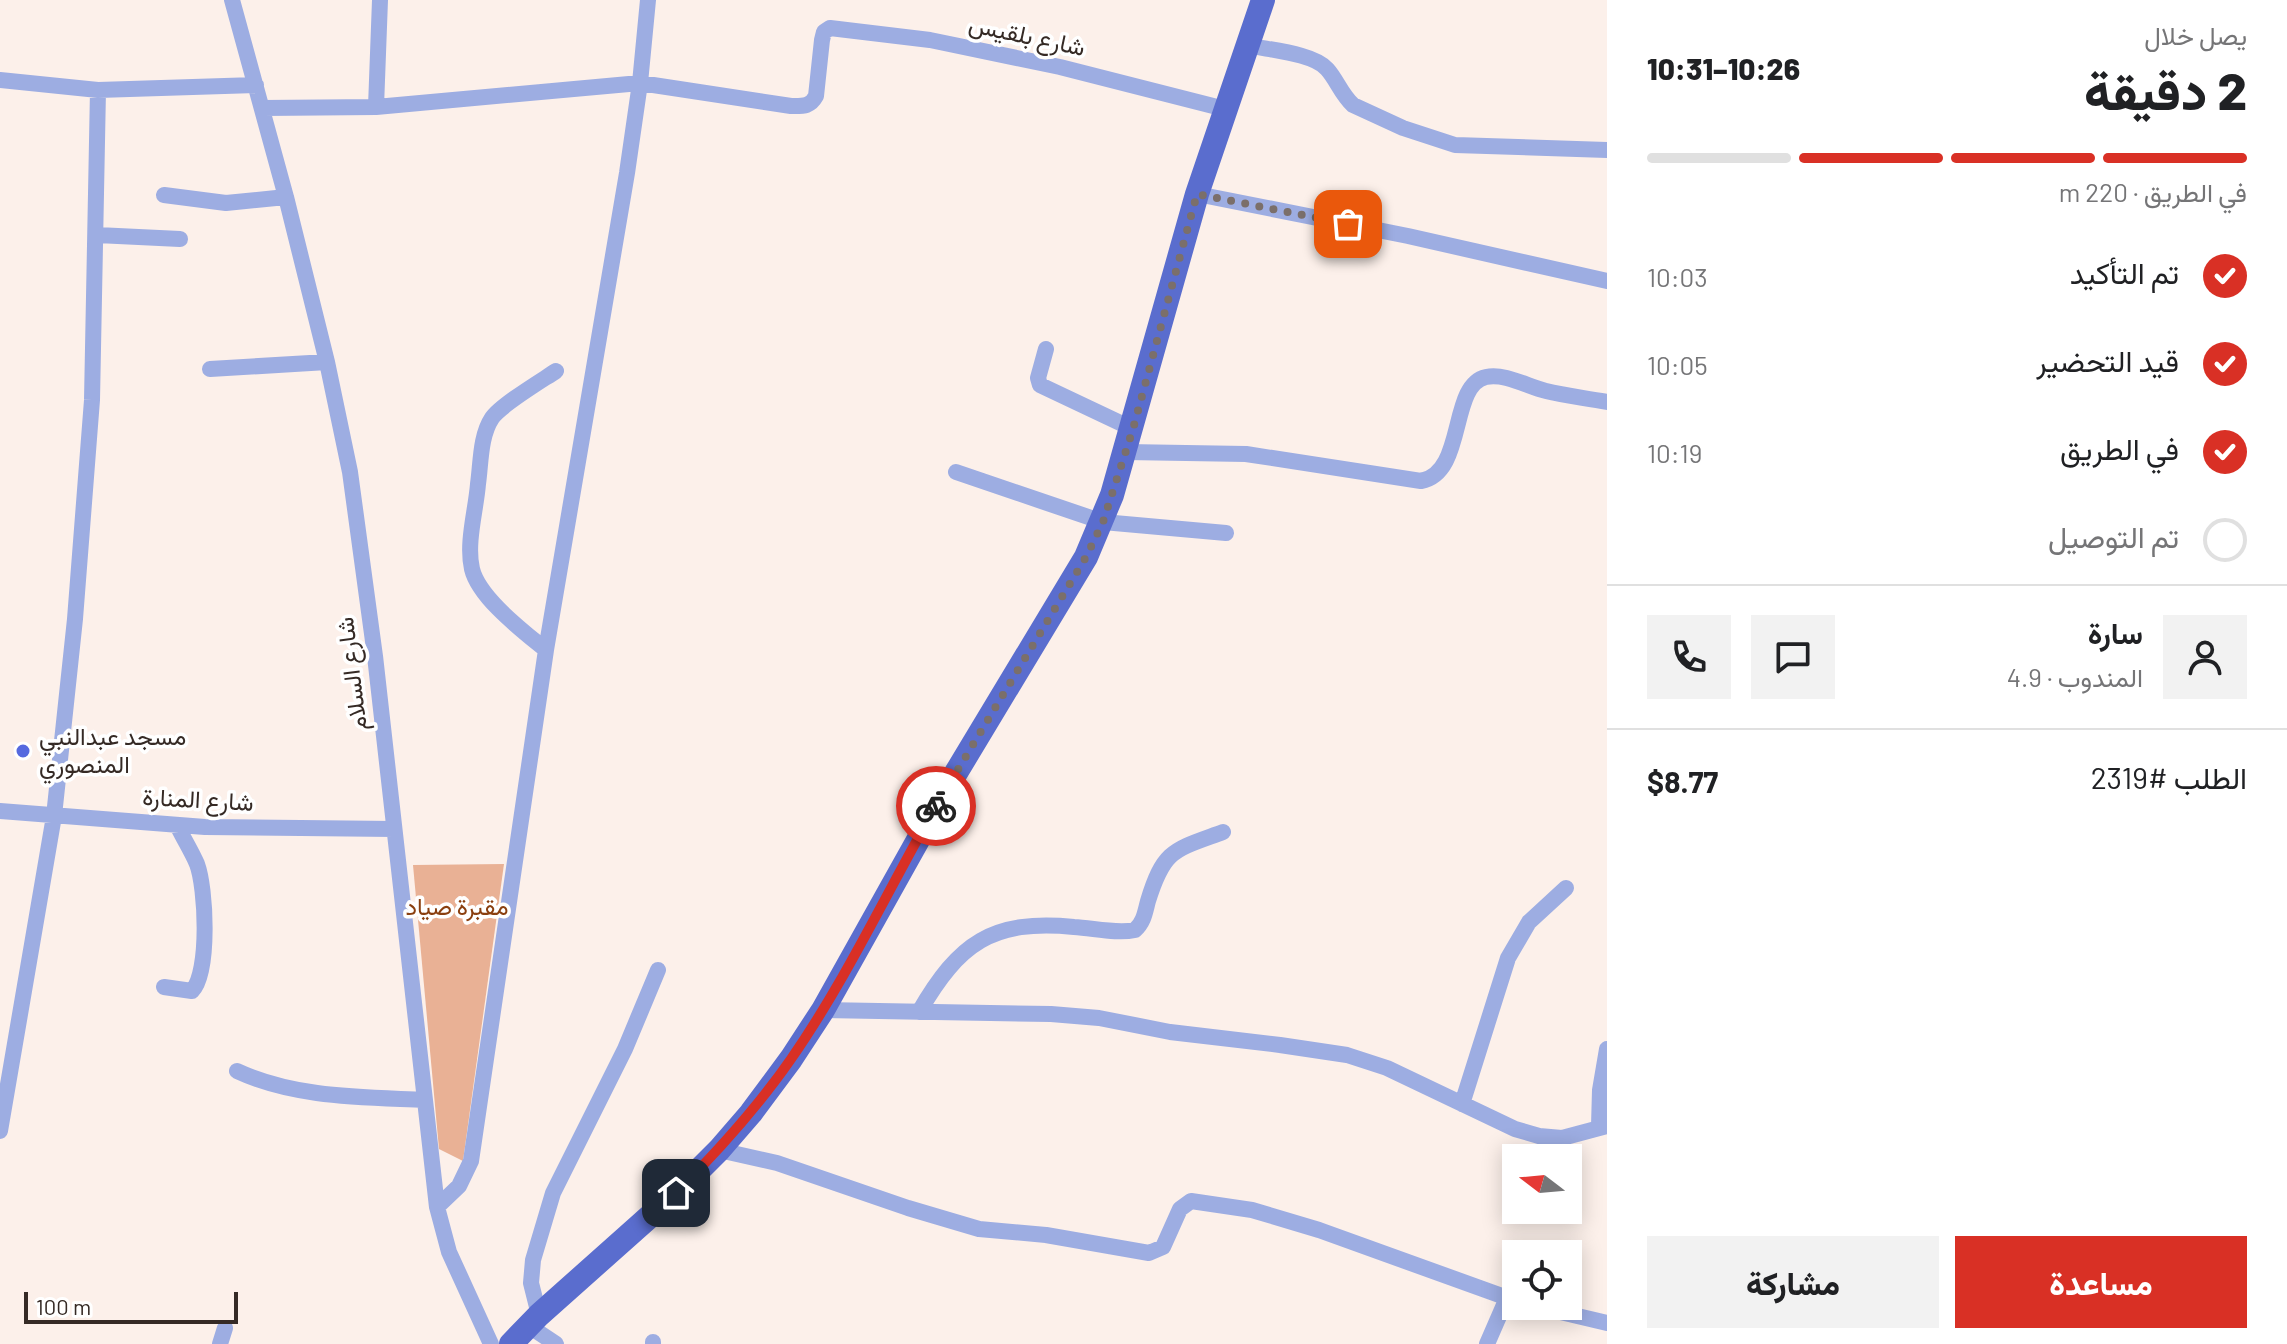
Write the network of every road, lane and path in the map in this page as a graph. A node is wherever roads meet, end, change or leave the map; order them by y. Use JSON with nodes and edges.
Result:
{"nodes":[{"id":1,"x":232,"y":0,"type":"edge"},
{"id":2,"x":380,"y":0,"type":"edge"},
{"id":3,"x":648,"y":0,"type":"edge"},
{"id":4,"x":1263,"y":0,"type":"edge"},
{"id":5,"x":1247,"y":45,"type":"junction"},
{"id":6,"x":0,"y":80,"type":"edge"},
{"id":7,"x":640,"y":83,"type":"junction"},
{"id":8,"x":256,"y":85,"type":"junction"},
{"id":9,"x":98,"y":90,"type":"junction"},
{"id":10,"x":376,"y":107,"type":"junction"},
{"id":11,"x":263,"y":108,"type":"junction"},
{"id":12,"x":1225,"y":109,"type":"junction"},
{"id":13,"x":1607,"y":150,"type":"edge"},
{"id":14,"x":1197,"y":194,"type":"junction"},
{"id":15,"x":164,"y":195,"type":"dead end"},
{"id":16,"x":286,"y":197,"type":"junction"},
{"id":17,"x":97,"y":235,"type":"junction"},
{"id":18,"x":180,"y":239,"type":"dead end"},
{"id":19,"x":1607,"y":281,"type":"edge"},
{"id":20,"x":1046,"y":349,"type":"dead end"},
{"id":21,"x":327,"y":362,"type":"junction"},
{"id":22,"x":210,"y":369,"type":"dead end"},
{"id":23,"x":556,"y":371,"type":"dead end"},
{"id":24,"x":1607,"y":402,"type":"edge"},
{"id":25,"x":1130,"y":440,"type":"junction"},
{"id":26,"x":956,"y":472,"type":"dead end"},
{"id":27,"x":1103,"y":522,"type":"junction"},
{"id":28,"x":1226,"y":533,"type":"dead end"},
{"id":29,"x":546,"y":650,"type":"junction"},
{"id":30,"x":0,"y":811,"type":"edge"},
{"id":31,"x":54,"y":816,"type":"junction"},
{"id":32,"x":177,"y":825,"type":"junction"},
{"id":33,"x":394,"y":829,"type":"junction"},
{"id":34,"x":1223,"y":832,"type":"dead end"},
{"id":35,"x":1566,"y":888,"type":"dead end"},
{"id":36,"x":658,"y":970,"type":"dead end"},
{"id":37,"x":164,"y":987,"type":"dead end"},
{"id":38,"x":823,"y":1010,"type":"junction"},
{"id":39,"x":919,"y":1012,"type":"junction"},
{"id":40,"x":1607,"y":1049,"type":"edge"},
{"id":41,"x":237,"y":1071,"type":"dead end"},
{"id":42,"x":425,"y":1100,"type":"junction"},
{"id":43,"x":1462,"y":1104,"type":"junction"},
{"id":44,"x":1603,"y":1126,"type":"edge"},
{"id":45,"x":0,"y":1131,"type":"edge"},
{"id":46,"x":719,"y":1150,"type":"junction"},
{"id":47,"x":437,"y":1207,"type":"junction"},
{"id":48,"x":1502,"y":1295,"type":"edge"},
{"id":49,"x":1502,"y":1317,"type":"edge"},
{"id":50,"x":1582,"y":1317,"type":"edge"},
{"id":51,"x":534,"y":1321,"type":"junction"},
{"id":52,"x":1607,"y":1323,"type":"edge"},
{"id":53,"x":491,"y":1344,"type":"edge"},
{"id":54,"x":511,"y":1344,"type":"edge"},
{"id":55,"x":556,"y":1344,"type":"edge"},
{"id":56,"x":1487,"y":1344,"type":"edge"}],
"edges":[{"from":1,"to":8,"type":"street","name":"شارع السلام"},
{"from":2,"to":10,"type":"street"},
{"from":3,"to":7,"type":"street"},
{"from":4,"to":5,"type":"main road"},
{"from":5,"to":12,"type":"main road"},
{"from":5,"to":13,"type":"street"},
{"from":6,"to":9,"type":"street"},
{"from":7,"to":10,"type":"street"},
{"from":7,"to":12,"type":"street","name":"شارع بلقيس"},
{"from":7,"to":29,"type":"street"},
{"from":8,"to":9,"type":"street"},
{"from":8,"to":11,"type":"street","name":"شارع السلام"},
{"from":9,"to":17,"type":"street"},
{"from":10,"to":11,"type":"street"},
{"from":11,"to":16,"type":"street","name":"شارع السلام"},
{"from":12,"to":14,"type":"main road"},
{"from":14,"to":19,"type":"street"},
{"from":14,"to":25,"type":"main road"},
{"from":15,"to":16,"type":"street"},
{"from":16,"to":21,"type":"street","name":"شارع السلام"},
{"from":17,"to":18,"type":"street"},
{"from":17,"to":31,"type":"street"},
{"from":20,"to":25,"type":"street"},
{"from":21,"to":22,"type":"street"},
{"from":21,"to":33,"type":"street","name":"شارع السلام"},
{"from":23,"to":29,"type":"street"},
{"from":24,"to":25,"type":"street"},
{"from":25,"to":27,"type":"main road"},
{"from":26,"to":27,"type":"street"},
{"from":27,"to":28,"type":"street"},
{"from":27,"to":38,"type":"main road"},
{"from":29,"to":47,"type":"street"},
{"from":30,"to":31,"type":"street","name":"شارع المنارة"},
{"from":31,"to":32,"type":"street","name":"شارع المنارة"},
{"from":31,"to":45,"type":"street"},
{"from":32,"to":33,"type":"street","name":"شارع المنارة"},
{"from":32,"to":37,"type":"street"},
{"from":33,"to":42,"type":"street","name":"شارع السلام"},
{"from":34,"to":39,"type":"street"},
{"from":35,"to":43,"type":"street"},
{"from":36,"to":51,"type":"street"},
{"from":38,"to":39,"type":"street"},
{"from":38,"to":46,"type":"main road"},
{"from":39,"to":43,"type":"street"},
{"from":40,"to":44,"type":"street"},
{"from":41,"to":42,"type":"street"},
{"from":42,"to":47,"type":"street","name":"شارع السلام"},
{"from":43,"to":44,"type":"street"},
{"from":46,"to":48,"type":"street"},
{"from":46,"to":51,"type":"main road"},
{"from":47,"to":53,"type":"street","name":"شارع السلام"},
{"from":49,"to":56,"type":"street"},
{"from":50,"to":52,"type":"street"},
{"from":51,"to":54,"type":"main road"},
{"from":51,"to":55,"type":"street"}]}
